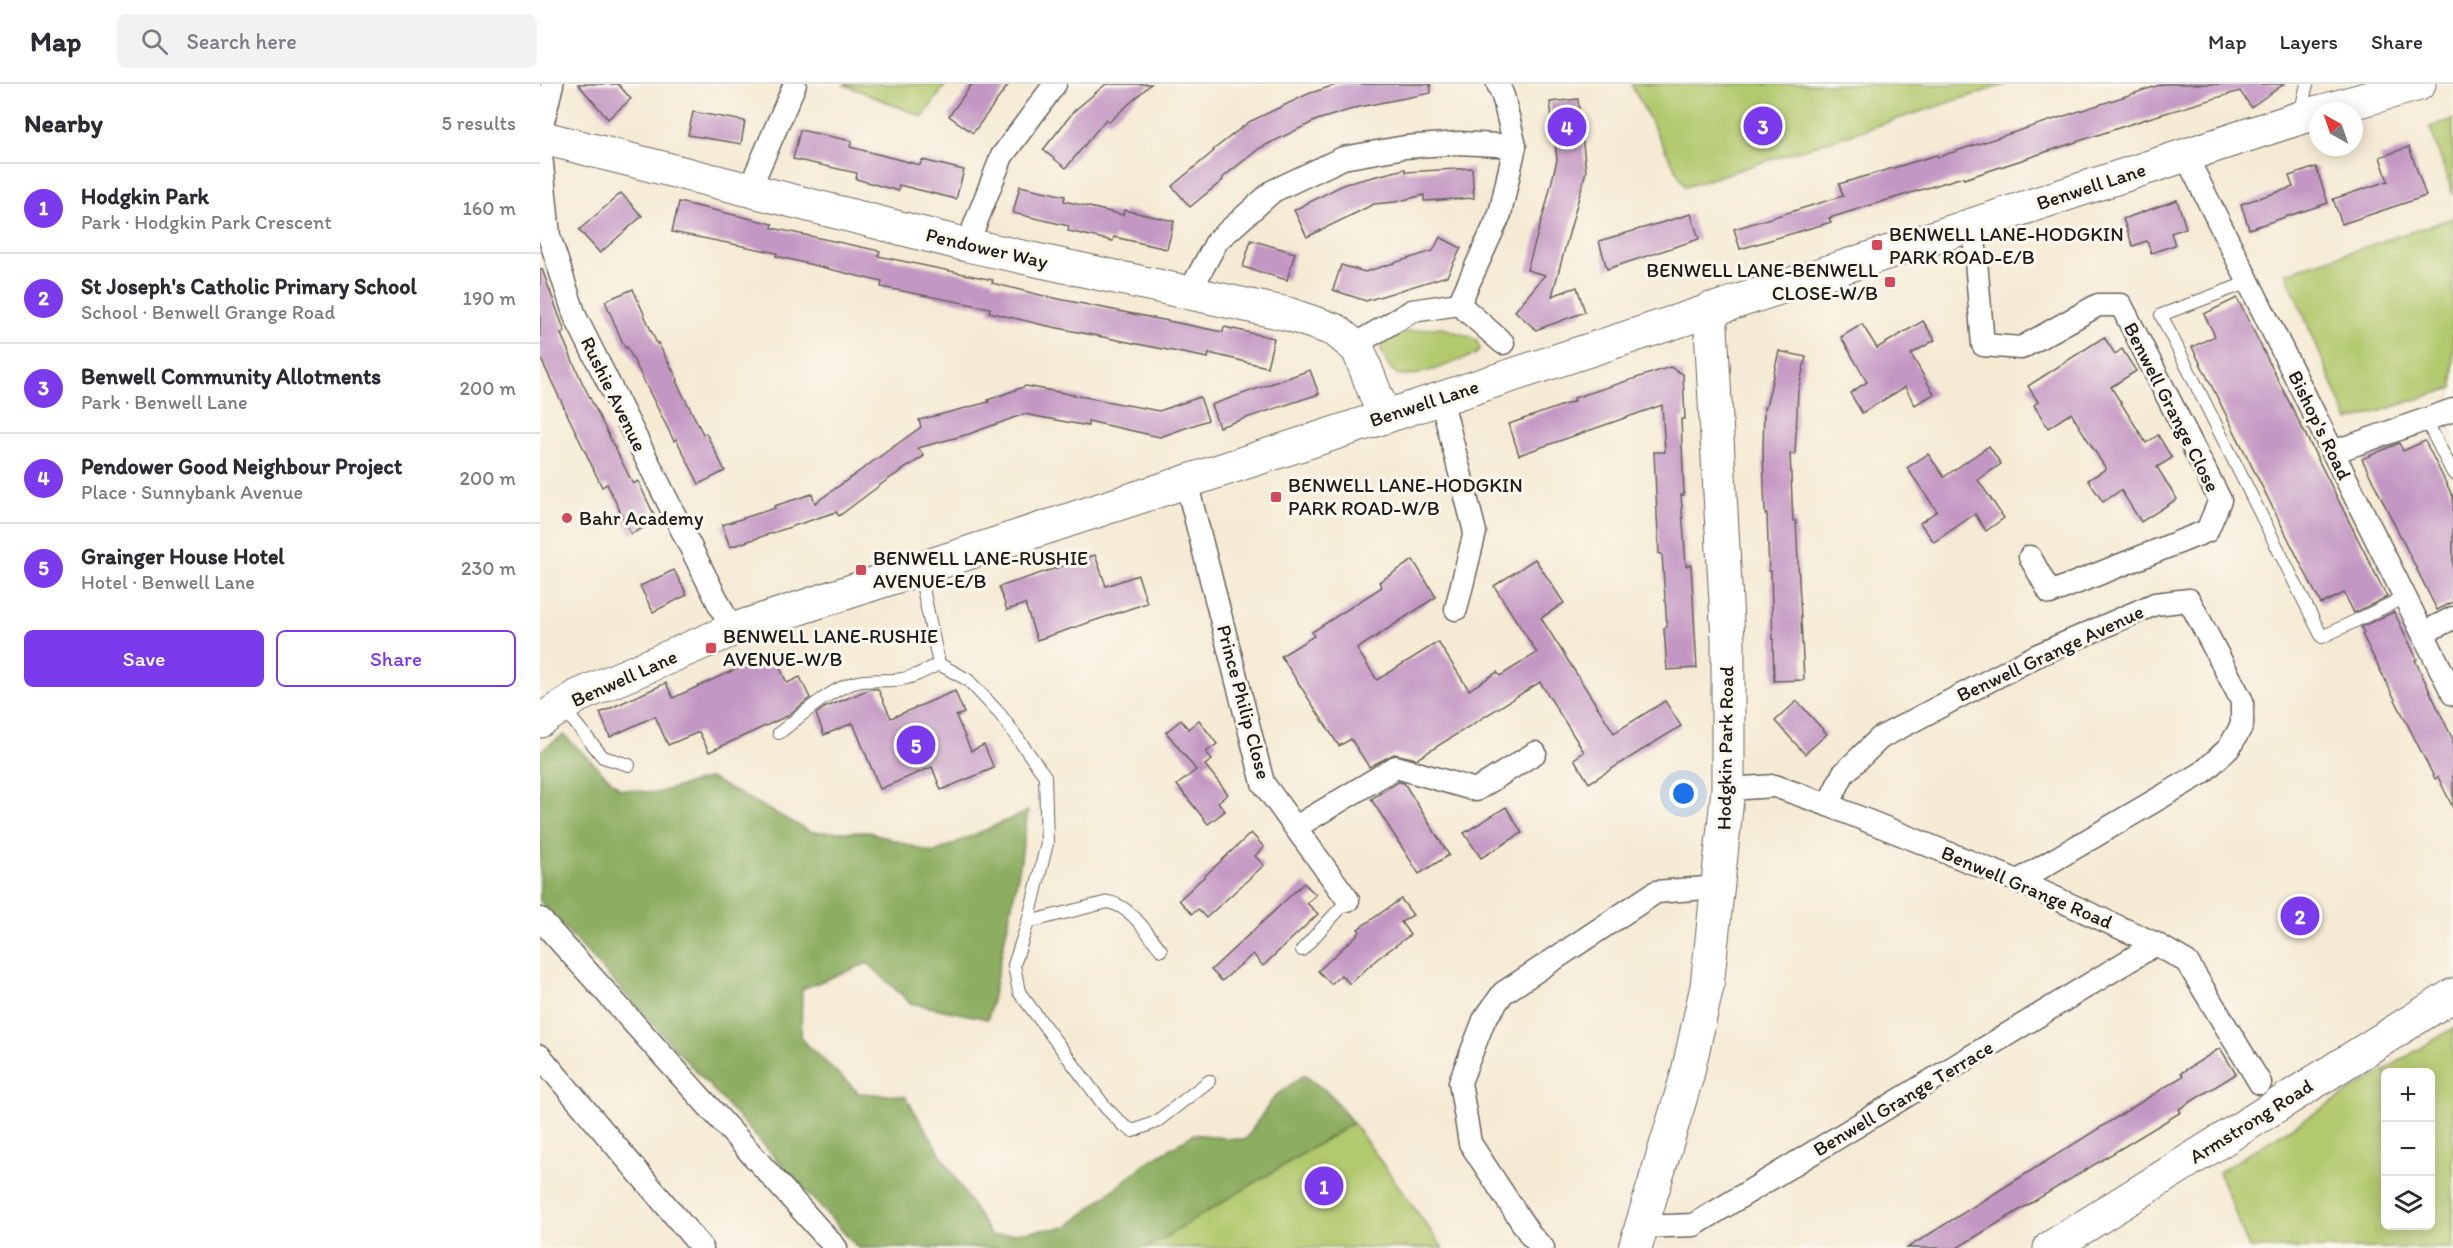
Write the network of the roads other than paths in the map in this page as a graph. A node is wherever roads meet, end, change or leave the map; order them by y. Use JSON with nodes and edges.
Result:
{"nodes":[{"id":1,"x":552,"y":84,"type":"edge"},
{"id":2,"x":795,"y":84,"type":"edge"},
{"id":3,"x":1055,"y":84,"type":"edge"},
{"id":4,"x":1498,"y":84,"type":"edge"},
{"id":5,"x":2307,"y":84,"type":"edge"},
{"id":6,"x":2419,"y":84,"type":"edge"},
{"id":7,"x":2311,"y":102,"type":"edge"},
{"id":8,"x":2355,"y":102,"type":"edge"},
{"id":9,"x":2309,"y":115,"type":"edge"},
{"id":10,"x":540,"y":136,"type":"edge"},
{"id":11,"x":540,"y":144,"type":"edge"},
{"id":12,"x":1515,"y":146,"type":"junction"},
{"id":13,"x":2186,"y":156,"type":"junction"},
{"id":14,"x":749,"y":190,"type":"junction"},
{"id":15,"x":1973,"y":224,"type":"junction"},
{"id":16,"x":967,"y":245,"type":"junction"},
{"id":17,"x":2249,"y":282,"type":"junction"},
{"id":18,"x":1189,"y":293,"type":"junction"},
{"id":19,"x":1459,"y":304,"type":"junction"},
{"id":20,"x":1710,"y":309,"type":"junction"},
{"id":21,"x":1366,"y":338,"type":"dead end"},
{"id":22,"x":1503,"y":343,"type":"dead end"},
{"id":23,"x":1441,"y":398,"type":"junction"},
{"id":24,"x":2453,"y":411,"type":"edge"},
{"id":25,"x":1384,"y":416,"type":"junction"},
{"id":26,"x":2426,"y":420,"type":"junction"},
{"id":27,"x":2333,"y":452,"type":"junction"},
{"id":28,"x":2453,"y":473,"type":"edge"},
{"id":29,"x":1186,"y":481,"type":"junction"},
{"id":30,"x":2030,"y":557,"type":"dead end"},
{"id":31,"x":919,"y":569,"type":"junction"},
{"id":32,"x":2405,"y":597,"type":"junction"},
{"id":33,"x":1456,"y":609,"type":"dead end"},
{"id":34,"x":2453,"y":618,"type":"edge"},
{"id":35,"x":732,"y":630,"type":"junction"},
{"id":36,"x":2423,"y":633,"type":"junction"},
{"id":37,"x":939,"y":664,"type":"junction"},
{"id":38,"x":2453,"y":694,"type":"edge"},
{"id":39,"x":551,"y":714,"type":"edge"},
{"id":40,"x":779,"y":733,"type":"dead end"},
{"id":41,"x":1535,"y":753,"type":"dead end"},
{"id":42,"x":628,"y":765,"type":"dead end"},
{"id":43,"x":1728,"y":789,"type":"junction"},
{"id":44,"x":1828,"y":805,"type":"junction"},
{"id":45,"x":1296,"y":827,"type":"junction"},
{"id":46,"x":2018,"y":881,"type":"junction"},
{"id":47,"x":1718,"y":887,"type":"junction"},
{"id":48,"x":1348,"y":900,"type":"joint"},
{"id":49,"x":540,"y":919,"type":"edge"},
{"id":50,"x":1028,"y":922,"type":"junction"},
{"id":51,"x":2156,"y":944,"type":"junction"},
{"id":52,"x":1161,"y":950,"type":"dead end"},
{"id":53,"x":1302,"y":950,"type":"dead end"},
{"id":54,"x":2453,"y":995,"type":"edge"},
{"id":55,"x":540,"y":1056,"type":"edge"},
{"id":56,"x":1209,"y":1081,"type":"dead end"},
{"id":57,"x":2260,"y":1083,"type":"dead end"},
{"id":58,"x":1639,"y":1237,"type":"edge"},
{"id":59,"x":702,"y":1248,"type":"edge"},
{"id":60,"x":836,"y":1248,"type":"edge"},
{"id":61,"x":1543,"y":1248,"type":"edge"},
{"id":62,"x":2050,"y":1248,"type":"edge"}],
"edges":[{"from":1,"to":10,"type":"street"},
{"from":2,"to":14,"type":"street"},
{"from":3,"to":16,"type":"street"},
{"from":4,"to":12,"type":"street"},
{"from":5,"to":7,"type":"lane"},
{"from":6,"to":8,"type":"street","name":"Benwell Lane"},
{"from":9,"to":13,"type":"street","name":"Benwell Lane"},
{"from":10,"to":14,"type":"street","name":"Pendower Way"},
{"from":11,"to":35,"type":"street","name":"Rushie Avenue"},
{"from":12,"to":18,"type":"street"},
{"from":12,"to":19,"type":"street"},
{"from":13,"to":15,"type":"street","name":"Benwell Lane"},
{"from":13,"to":17,"type":"street","name":"Bishop's Road"},
{"from":14,"to":16,"type":"street","name":"Pendower Way"},
{"from":15,"to":20,"type":"street","name":"Benwell Lane"},
{"from":15,"to":30,"type":"street","name":"Benwell Grange Close"},
{"from":16,"to":18,"type":"street","name":"Pendower Way"},
{"from":17,"to":27,"type":"street","name":"Bishop's Road"},
{"from":17,"to":32,"type":"lane"},
{"from":18,"to":25,"type":"street","name":"Pendower Way"},
{"from":19,"to":21,"type":"street"},
{"from":19,"to":22,"type":"street"},
{"from":20,"to":23,"type":"street","name":"Benwell Lane"},
{"from":20,"to":43,"type":"street","name":"Hodgkin Park Road"},
{"from":23,"to":25,"type":"street","name":"Benwell Lane"},
{"from":23,"to":33,"type":"street"},
{"from":24,"to":26,"type":"street"},
{"from":25,"to":29,"type":"street","name":"Benwell Lane"},
{"from":26,"to":27,"type":"street"},
{"from":26,"to":28,"type":"lane"},
{"from":27,"to":32,"type":"street","name":"Bishop's Road"},
{"from":29,"to":31,"type":"street","name":"Benwell Lane"},
{"from":29,"to":45,"type":"street","name":"Prince Philip Close"},
{"from":31,"to":35,"type":"street","name":"Benwell Lane"},
{"from":31,"to":37,"type":"lane"},
{"from":32,"to":36,"type":"street","name":"Bishop's Road"},
{"from":34,"to":36,"type":"street"},
{"from":35,"to":39,"type":"street","name":"Benwell Lane"},
{"from":36,"to":38,"type":"street","name":"Bishop's Road"},
{"from":37,"to":40,"type":"lane"},
{"from":37,"to":50,"type":"lane"},
{"from":39,"to":42,"type":"lane"},
{"from":41,"to":45,"type":"street"},
{"from":43,"to":44,"type":"street","name":"Benwell Grange Road"},
{"from":43,"to":47,"type":"street","name":"Hodgkin Park Road"},
{"from":44,"to":46,"type":"street","name":"Benwell Grange Road"},
{"from":44,"to":46,"type":"street","name":"Benwell Grange Avenue"},
{"from":45,"to":48,"type":"street","name":"Prince Philip Close"},
{"from":46,"to":51,"type":"street","name":"Benwell Grange Road"},
{"from":47,"to":58,"type":"street","name":"Hodgkin Park Road"},
{"from":47,"to":61,"type":"street"},
{"from":48,"to":53,"type":"lane"},
{"from":49,"to":60,"type":"street"},
{"from":50,"to":52,"type":"lane"},
{"from":50,"to":56,"type":"lane"},
{"from":51,"to":57,"type":"street","name":"Benwell Grange Road"},
{"from":51,"to":58,"type":"street","name":"Benwell Grange Terrace"},
{"from":54,"to":62,"type":"street","name":"Armstrong Road"},
{"from":55,"to":59,"type":"street"}]}
